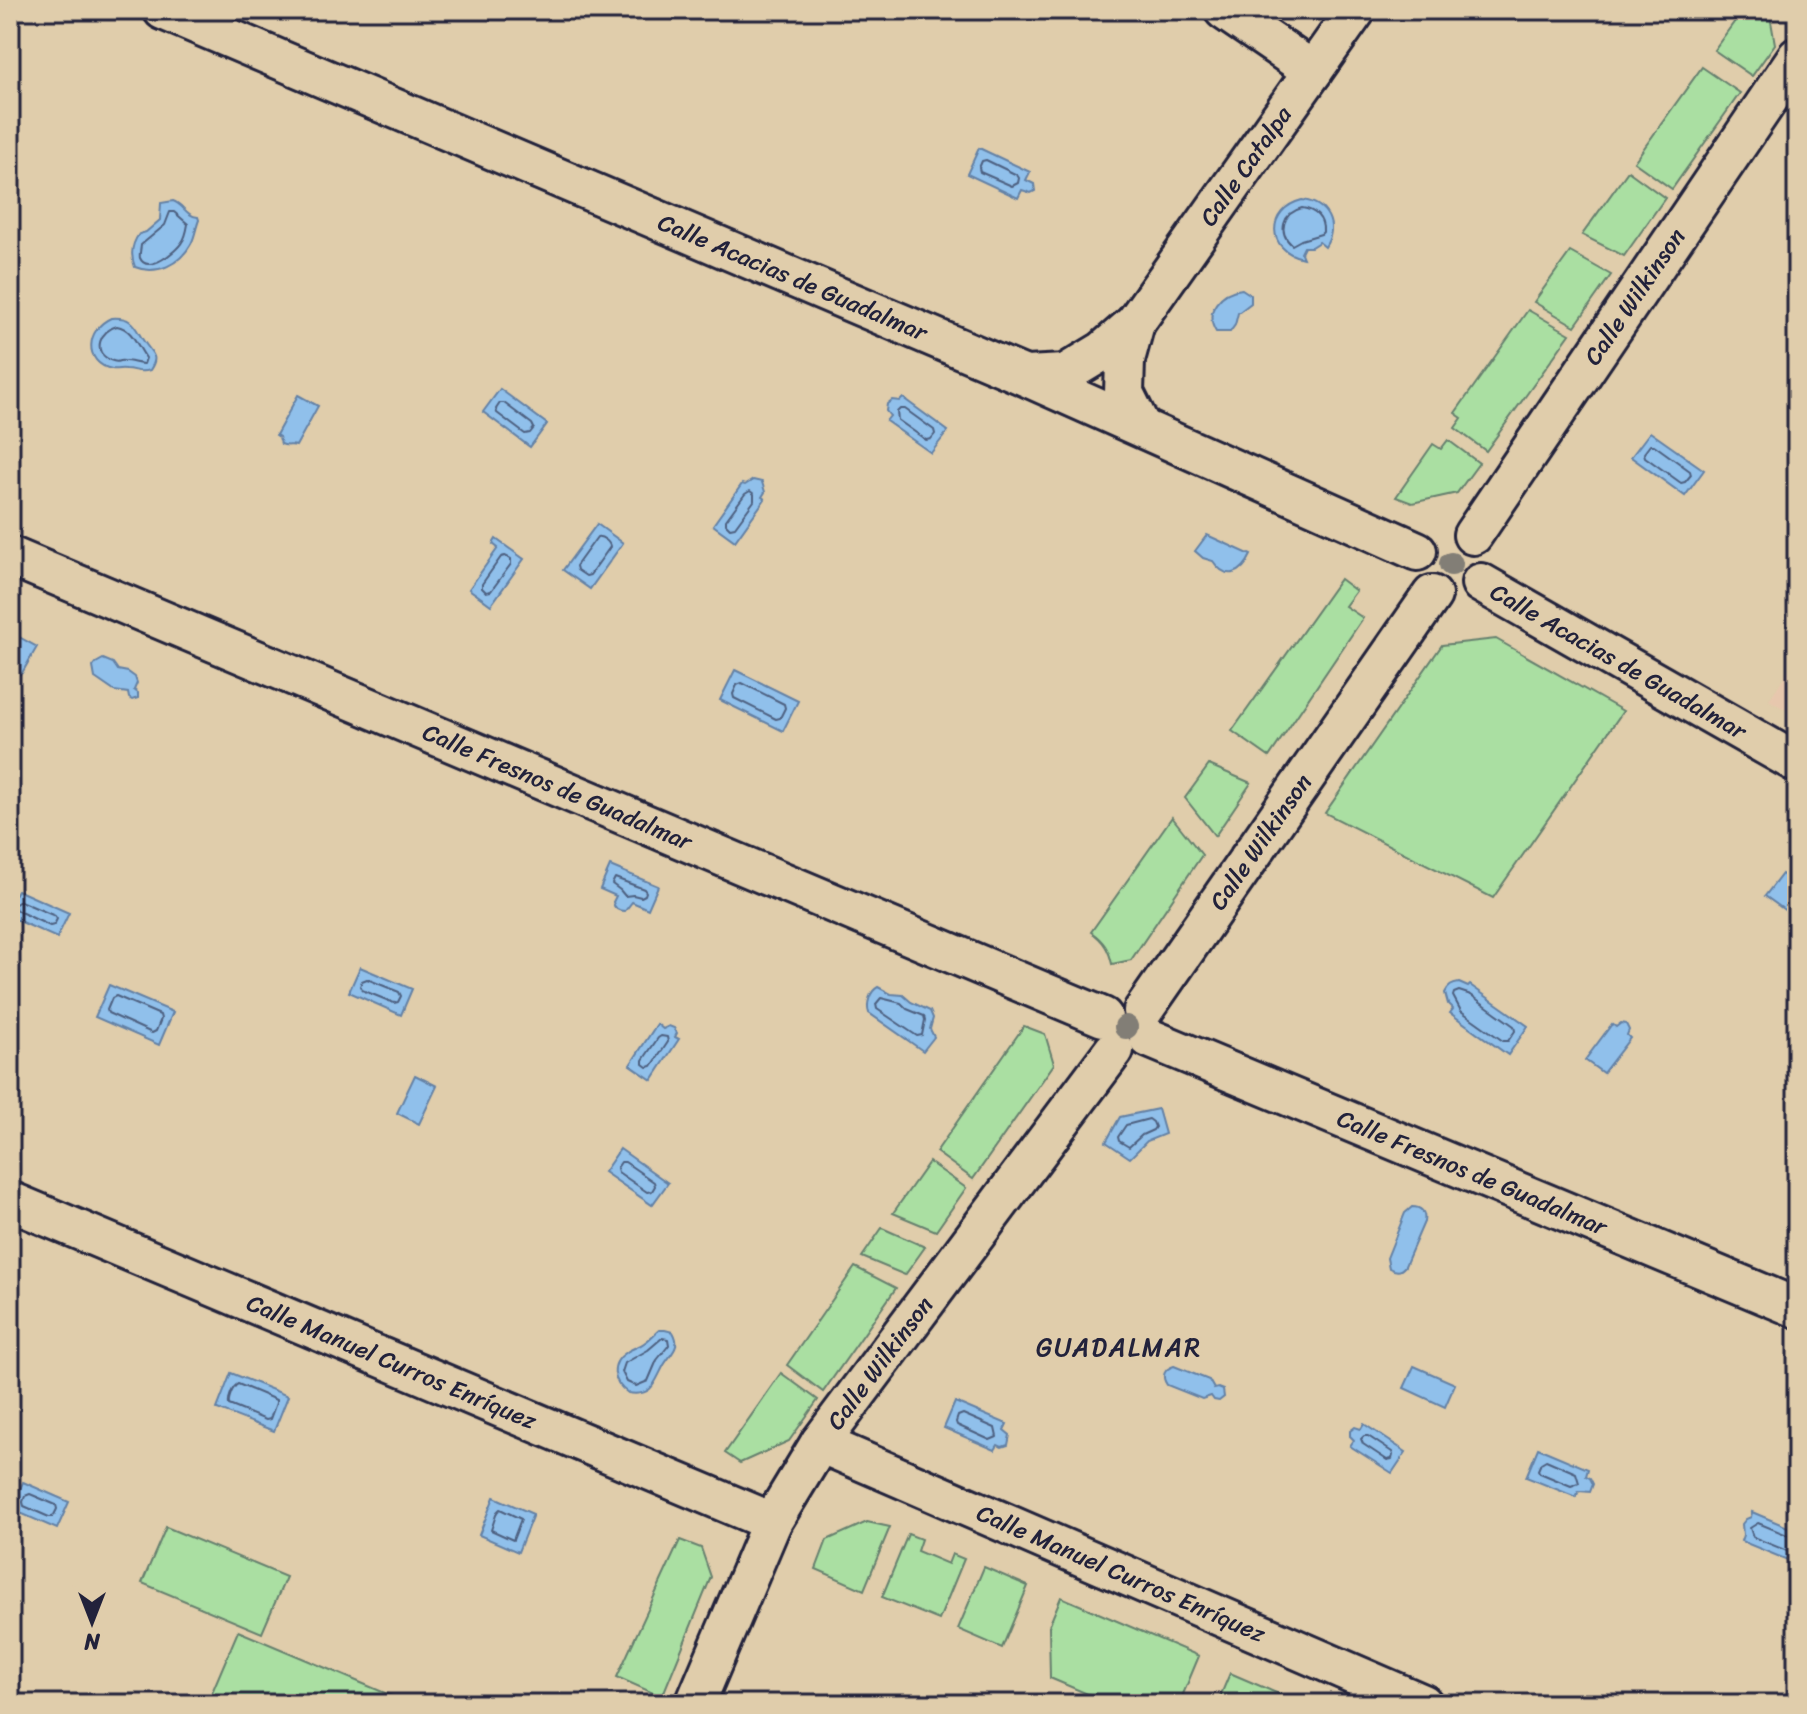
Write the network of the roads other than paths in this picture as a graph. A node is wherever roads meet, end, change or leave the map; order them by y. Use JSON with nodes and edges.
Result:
{"nodes":[{"id":1,"x":163,"y":10,"type":"edge"},
{"id":2,"x":1224,"y":10,"type":"edge"},
{"id":3,"x":1356,"y":10,"type":"edge"},
{"id":4,"x":1797,"y":57,"type":"edge"},
{"id":5,"x":1313,"y":71,"type":"junction"},
{"id":6,"x":1135,"y":323,"type":"junction"},
{"id":7,"x":1025,"y":376,"type":"junction"},
{"id":8,"x":1141,"y":427,"type":"junction"},
{"id":9,"x":1473,"y":535,"type":"junction"},
{"id":10,"x":1417,"y":551,"type":"junction"},
{"id":11,"x":10,"y":556,"type":"edge"},
{"id":12,"x":1481,"y":583,"type":"junction"},
{"id":13,"x":1432,"y":595,"type":"junction"},
{"id":14,"x":1797,"y":763,"type":"edge"},
{"id":15,"x":1127,"y":1029,"type":"junction"},
{"id":16,"x":10,"y":1201,"type":"edge"},
{"id":17,"x":1797,"y":1308,"type":"edge"},
{"id":18,"x":820,"y":1443,"type":"junction"},
{"id":19,"x":772,"y":1522,"type":"junction"},
{"id":20,"x":695,"y":1704,"type":"edge"},
{"id":21,"x":1423,"y":1704,"type":"edge"}],
"edges":[{"from":1,"to":7,"type":"street","name":"Calle Acacias de Guadalmar"},
{"from":2,"to":5,"type":"street"},
{"from":3,"to":5,"type":"street","name":"Calle Catalpa"},
{"from":4,"to":9,"type":"street","name":"Calle Wilkinson"},
{"from":5,"to":6,"type":"street","name":"Calle Catalpa"},
{"from":6,"to":7,"type":"street","name":"Calle Catalpa"},
{"from":6,"to":8,"type":"street","name":"Calle Catalpa"},
{"from":7,"to":8,"type":"street","name":"Calle Acacias de Guadalmar"},
{"from":8,"to":10,"type":"street","name":"Calle Acacias de Guadalmar"},
{"from":9,"to":10,"type":"street"},
{"from":9,"to":12,"type":"street"},
{"from":10,"to":13,"type":"street"},
{"from":11,"to":15,"type":"street","name":"Calle Fresnos de Guadalmar"},
{"from":12,"to":13,"type":"street"},
{"from":12,"to":14,"type":"street","name":"Calle Acacias de Guadalmar"},
{"from":13,"to":15,"type":"street","name":"Calle Wilkinson"},
{"from":15,"to":17,"type":"street","name":"Calle Fresnos de Guadalmar"},
{"from":15,"to":18,"type":"street","name":"Calle Wilkinson"},
{"from":16,"to":19,"type":"street","name":"Calle Manuel Curros Enríquez"},
{"from":18,"to":19,"type":"street","name":"Calle Wilkinson"},
{"from":18,"to":21,"type":"street","name":"Calle Manuel Curros Enríquez"},
{"from":19,"to":20,"type":"street","name":"Calle Wilkinson"}]}
